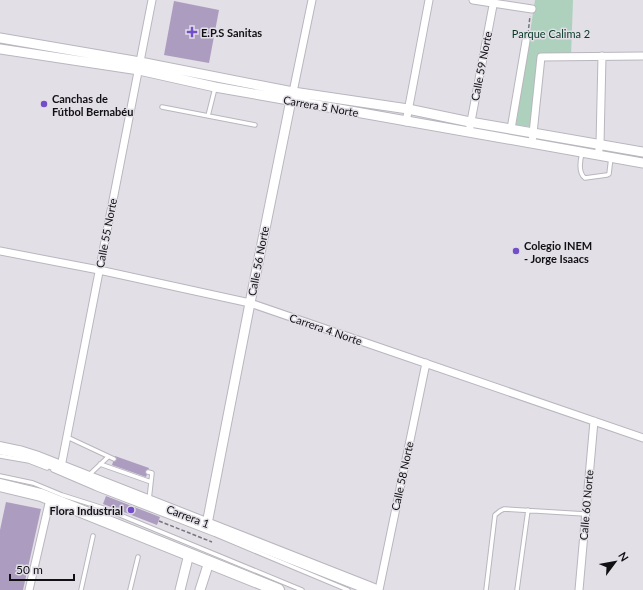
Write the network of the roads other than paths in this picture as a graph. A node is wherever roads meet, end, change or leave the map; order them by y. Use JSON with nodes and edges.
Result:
{"nodes":[{"id":1,"x":152,"y":0,"type":"edge"},
{"id":2,"x":312,"y":0,"type":"edge"},
{"id":3,"x":429,"y":0,"type":"edge"},
{"id":4,"x":473,"y":0,"type":"edge"},
{"id":5,"x":494,"y":2,"type":"edge"},
{"id":6,"x":532,"y":9,"type":"road end"},
{"id":7,"x":0,"y":38,"type":"edge"},
{"id":8,"x":526,"y":41,"type":"road end"},
{"id":9,"x":0,"y":49,"type":"edge"},
{"id":10,"x":602,"y":56,"type":"junction"},
{"id":11,"x":643,"y":56,"type":"edge"},
{"id":12,"x":139,"y":66,"type":"junction"},
{"id":13,"x":216,"y":87,"type":"junction"},
{"id":14,"x":292,"y":96,"type":"junction"},
{"id":15,"x":162,"y":107,"type":"dead end"},
{"id":16,"x":408,"y":109,"type":"junction"},
{"id":17,"x":208,"y":116,"type":"junction"},
{"id":18,"x":406,"y":122,"type":"junction"},
{"id":19,"x":470,"y":122,"type":"junction"},
{"id":20,"x":254,"y":126,"type":"dead end"},
{"id":21,"x":512,"y":129,"type":"junction"},
{"id":22,"x":469,"y":132,"type":"junction"},
{"id":23,"x":534,"y":133,"type":"junction"},
{"id":24,"x":532,"y":143,"type":"junction"},
{"id":25,"x":600,"y":144,"type":"junction"},
{"id":26,"x":582,"y":152,"type":"junction"},
{"id":27,"x":643,"y":152,"type":"edge"},
{"id":28,"x":598,"y":155,"type":"junction"},
{"id":29,"x":611,"y":157,"type":"junction"},
{"id":30,"x":643,"y":163,"type":"edge"},
{"id":31,"x":0,"y":251,"type":"edge"},
{"id":32,"x":99,"y":270,"type":"junction"},
{"id":33,"x":250,"y":303,"type":"junction"},
{"id":34,"x":426,"y":363,"type":"junction"},
{"id":35,"x":594,"y":421,"type":"junction"},
{"id":36,"x":67,"y":437,"type":"junction"},
{"id":37,"x":643,"y":438,"type":"edge"},
{"id":38,"x":0,"y":448,"type":"edge"},
{"id":39,"x":0,"y":456,"type":"edge"},
{"id":40,"x":108,"y":457,"type":"junction"},
{"id":41,"x":114,"y":459,"type":"dead end"},
{"id":42,"x":100,"y":464,"type":"junction"},
{"id":43,"x":61,"y":467,"type":"junction"},
{"id":44,"x":148,"y":472,"type":"dead end"},
{"id":45,"x":0,"y":476,"type":"edge"},
{"id":46,"x":87,"y":477,"type":"junction"},
{"id":47,"x":151,"y":482,"type":"junction"},
{"id":48,"x":0,"y":485,"type":"edge"},
{"id":49,"x":50,"y":499,"type":"junction"},
{"id":50,"x":149,"y":501,"type":"junction"},
{"id":51,"x":528,"y":510,"type":"junction"},
{"id":52,"x":585,"y":514,"type":"junction"},
{"id":53,"x":207,"y":524,"type":"junction"},
{"id":54,"x":93,"y":536,"type":"dead end"},
{"id":55,"x":189,"y":554,"type":"junction"},
{"id":56,"x":138,"y":557,"type":"dead end"},
{"id":57,"x":209,"y":562,"type":"junction"},
{"id":58,"x":272,"y":589,"type":"edge"},
{"id":59,"x":30,"y":590,"type":"edge"},
{"id":60,"x":81,"y":590,"type":"edge"},
{"id":61,"x":130,"y":590,"type":"edge"},
{"id":62,"x":180,"y":590,"type":"edge"},
{"id":63,"x":200,"y":590,"type":"edge"},
{"id":64,"x":302,"y":590,"type":"edge"},
{"id":65,"x":348,"y":590,"type":"edge"},
{"id":66,"x":374,"y":590,"type":"edge"},
{"id":67,"x":379,"y":590,"type":"edge"},
{"id":68,"x":486,"y":590,"type":"edge"},
{"id":69,"x":517,"y":590,"type":"edge"},
{"id":70,"x":579,"y":590,"type":"edge"}],
"edges":[{"from":1,"to":12,"type":"street","name":"Calle 55 Norte"},
{"from":2,"to":14,"type":"street","name":"Calle 56 Norte"},
{"from":3,"to":16,"type":"street"},
{"from":4,"to":5,"type":"street"},
{"from":5,"to":6,"type":"street"},
{"from":5,"to":19,"type":"street","name":"Calle 59 Norte"},
{"from":7,"to":12,"type":"street","name":"Carrera 5 Norte"},
{"from":8,"to":21,"type":"street"},
{"from":9,"to":12,"type":"street","name":"Carrera 5 Norte"},
{"from":10,"to":11,"type":"street"},
{"from":10,"to":23,"type":"street"},
{"from":10,"to":25,"type":"street"},
{"from":12,"to":13,"type":"street","name":"Carrera 5 Norte"},
{"from":12,"to":14,"type":"street","name":"Carrera 5 Norte"},
{"from":12,"to":32,"type":"street","name":"Calle 55 Norte"},
{"from":13,"to":14,"type":"street","name":"Carrera 5 Norte"},
{"from":13,"to":17,"type":"lane"},
{"from":14,"to":16,"type":"street","name":"Carrera 5 Norte"},
{"from":14,"to":18,"type":"street","name":"Carrera 5 Norte"},
{"from":14,"to":33,"type":"street","name":"Calle 56 Norte"},
{"from":15,"to":17,"type":"lane"},
{"from":16,"to":18,"type":"street"},
{"from":16,"to":19,"type":"street","name":"Carrera 5 Norte"},
{"from":17,"to":20,"type":"lane"},
{"from":18,"to":22,"type":"street","name":"Carrera 5 Norte"},
{"from":19,"to":21,"type":"street","name":"Carrera 5 Norte"},
{"from":19,"to":22,"type":"street","name":"Calle 59 Norte"},
{"from":21,"to":23,"type":"street","name":"Carrera 5 Norte"},
{"from":22,"to":24,"type":"street","name":"Carrera 5 Norte"},
{"from":23,"to":24,"type":"street"},
{"from":23,"to":25,"type":"street","name":"Carrera 5 Norte"},
{"from":24,"to":26,"type":"street","name":"Carrera 5 Norte"},
{"from":25,"to":27,"type":"street","name":"Carrera 5 Norte"},
{"from":25,"to":28,"type":"street"},
{"from":26,"to":28,"type":"street","name":"Carrera 5 Norte"},
{"from":26,"to":29,"type":"lane"},
{"from":28,"to":29,"type":"street","name":"Carrera 5 Norte"},
{"from":29,"to":30,"type":"street","name":"Carrera 5 Norte"},
{"from":31,"to":32,"type":"street","name":"Carrera 4 Norte"},
{"from":32,"to":33,"type":"street","name":"Carrera 4 Norte"},
{"from":32,"to":36,"type":"street","name":"Calle 55 Norte"},
{"from":33,"to":34,"type":"street","name":"Carrera 4 Norte"},
{"from":33,"to":53,"type":"street","name":"Calle 56 Norte"},
{"from":34,"to":35,"type":"street","name":"Carrera 4 Norte"},
{"from":34,"to":67,"type":"street","name":"Calle 58 Norte"},
{"from":35,"to":37,"type":"street","name":"Carrera 4 Norte"},
{"from":35,"to":52,"type":"street","name":"Calle 60 Norte"},
{"from":36,"to":40,"type":"lane"},
{"from":36,"to":43,"type":"street","name":"Calle 55 Norte"},
{"from":38,"to":43,"type":"main road","name":"Carrera 1"},
{"from":39,"to":65,"type":"lane"},
{"from":40,"to":41,"type":"lane"},
{"from":40,"to":42,"type":"lane"},
{"from":42,"to":46,"type":"lane"},
{"from":42,"to":47,"type":"lane"},
{"from":43,"to":46,"type":"main road","name":"Carrera 1"},
{"from":44,"to":47,"type":"lane"},
{"from":45,"to":64,"type":"lane"},
{"from":46,"to":50,"type":"main road","name":"Carrera 1"},
{"from":47,"to":50,"type":"lane"},
{"from":48,"to":49,"type":"main road"},
{"from":49,"to":55,"type":"main road"},
{"from":49,"to":59,"type":"street"},
{"from":50,"to":53,"type":"main road","name":"Carrera 1"},
{"from":51,"to":52,"type":"lane"},
{"from":51,"to":68,"type":"lane"},
{"from":51,"to":69,"type":"lane"},
{"from":52,"to":70,"type":"street","name":"Calle 60 Norte"},
{"from":53,"to":66,"type":"main road","name":"Carrera 1"},
{"from":54,"to":60,"type":"lane"},
{"from":55,"to":57,"type":"main road"},
{"from":55,"to":62,"type":"street"},
{"from":56,"to":61,"type":"lane"},
{"from":57,"to":58,"type":"main road"},
{"from":57,"to":63,"type":"street"}]}
